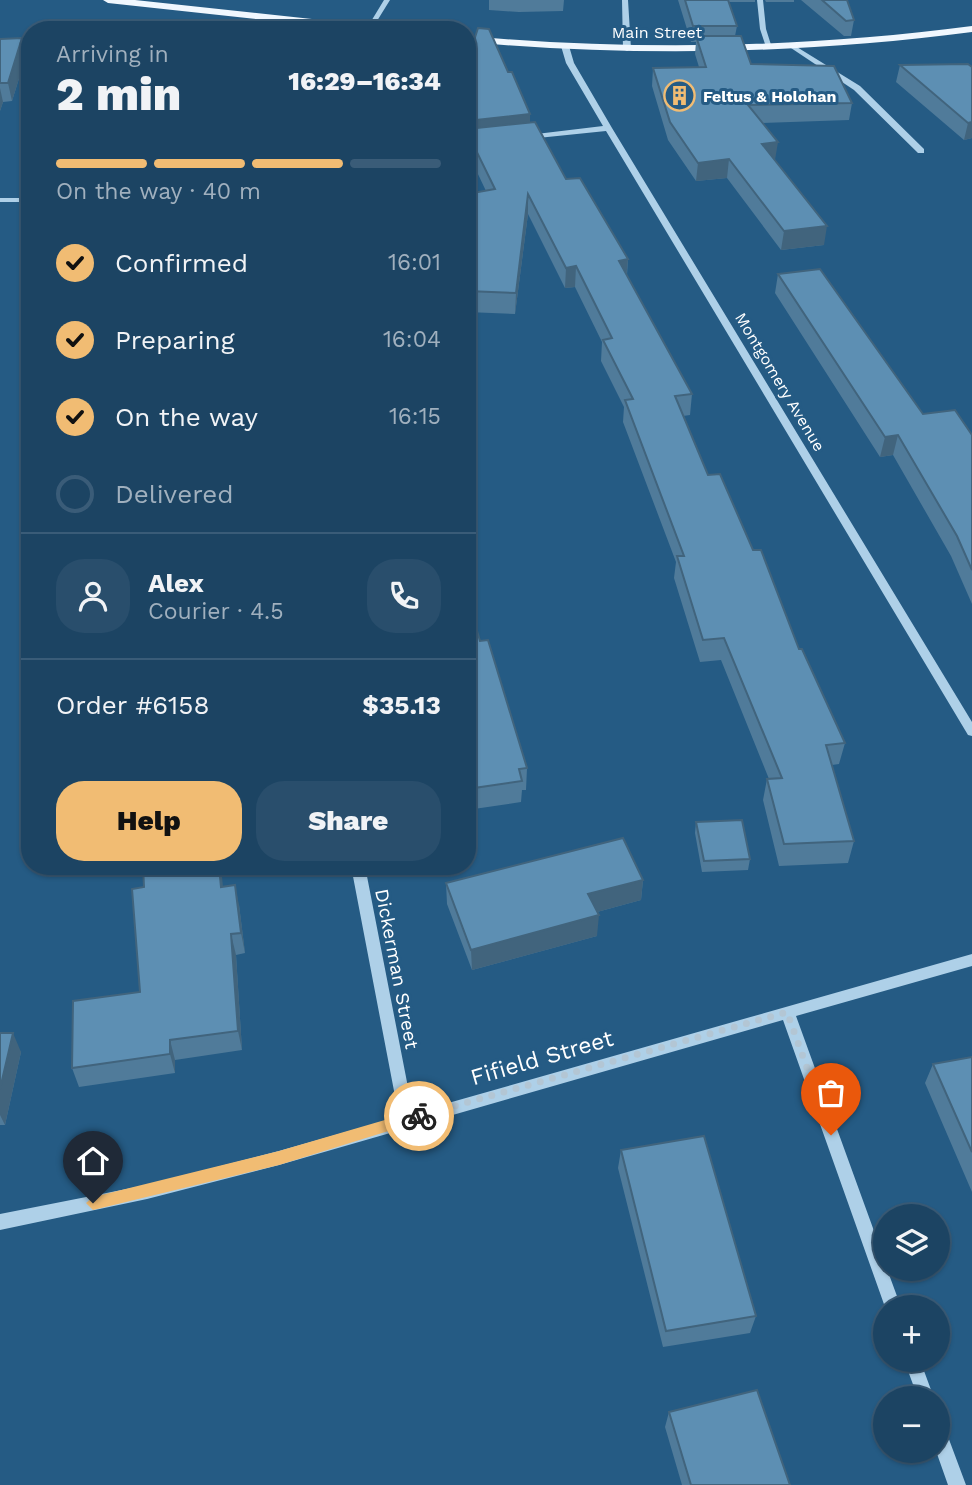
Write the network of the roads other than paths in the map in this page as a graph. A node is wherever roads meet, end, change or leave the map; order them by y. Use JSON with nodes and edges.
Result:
{"nodes":[{"id":1,"x":108,"y":0,"type":"edge"},
{"id":2,"x":387,"y":0,"type":"edge"},
{"id":3,"x":625,"y":0,"type":"edge"},
{"id":4,"x":760,"y":0,"type":"edge"},
{"id":5,"x":284,"y":21,"type":"edge"},
{"id":6,"x":374,"y":21,"type":"edge"},
{"id":7,"x":972,"y":29,"type":"edge"},
{"id":8,"x":476,"y":39,"type":"edge"},
{"id":9,"x":565,"y":46,"type":"junction"},
{"id":10,"x":792,"y":46,"type":"junction"},
{"id":11,"x":770,"y":47,"type":"junction"},
{"id":12,"x":627,"y":48,"type":"junction"},
{"id":13,"x":608,"y":128,"type":"junction"},
{"id":14,"x":521,"y":138,"type":"edge"},
{"id":15,"x":921,"y":151,"type":"dead end"},
{"id":16,"x":0,"y":200,"type":"edge"},
{"id":17,"x":21,"y":200,"type":"edge"},
{"id":18,"x":972,"y":732,"type":"edge"},
{"id":19,"x":360,"y":875,"type":"edge"},
{"id":20,"x":972,"y":960,"type":"edge"},
{"id":21,"x":787,"y":1012,"type":"junction"},
{"id":22,"x":407,"y":1119,"type":"junction"},
{"id":23,"x":0,"y":1222,"type":"edge"},
{"id":24,"x":889,"y":1295,"type":"edge"},
{"id":25,"x":949,"y":1463,"type":"edge"},
{"id":26,"x":957,"y":1485,"type":"edge"}],
"edges":[{"from":1,"to":5,"type":"main road"},
{"from":2,"to":6,"type":"street"},
{"from":3,"to":12,"type":"street"},
{"from":4,"to":11,"type":"street"},
{"from":7,"to":10,"type":"main road","name":"Main Street"},
{"from":8,"to":9,"type":"main road","name":"Main Street"},
{"from":9,"to":12,"type":"main road","name":"Main Street"},
{"from":9,"to":13,"type":"street","name":"Montgomery Avenue"},
{"from":10,"to":11,"type":"main road","name":"Main Street"},
{"from":10,"to":15,"type":"street"},
{"from":11,"to":12,"type":"main road","name":"Main Street"},
{"from":13,"to":14,"type":"street"},
{"from":13,"to":18,"type":"street","name":"Montgomery Avenue"},
{"from":16,"to":17,"type":"street"},
{"from":19,"to":22,"type":"street","name":"Dickerman Street"},
{"from":20,"to":21,"type":"street","name":"Fifield Street"},
{"from":21,"to":22,"type":"street","name":"Fifield Street"},
{"from":21,"to":24,"type":"street"},
{"from":22,"to":23,"type":"street","name":"Fifield Street"},
{"from":25,"to":26,"type":"street"}]}
